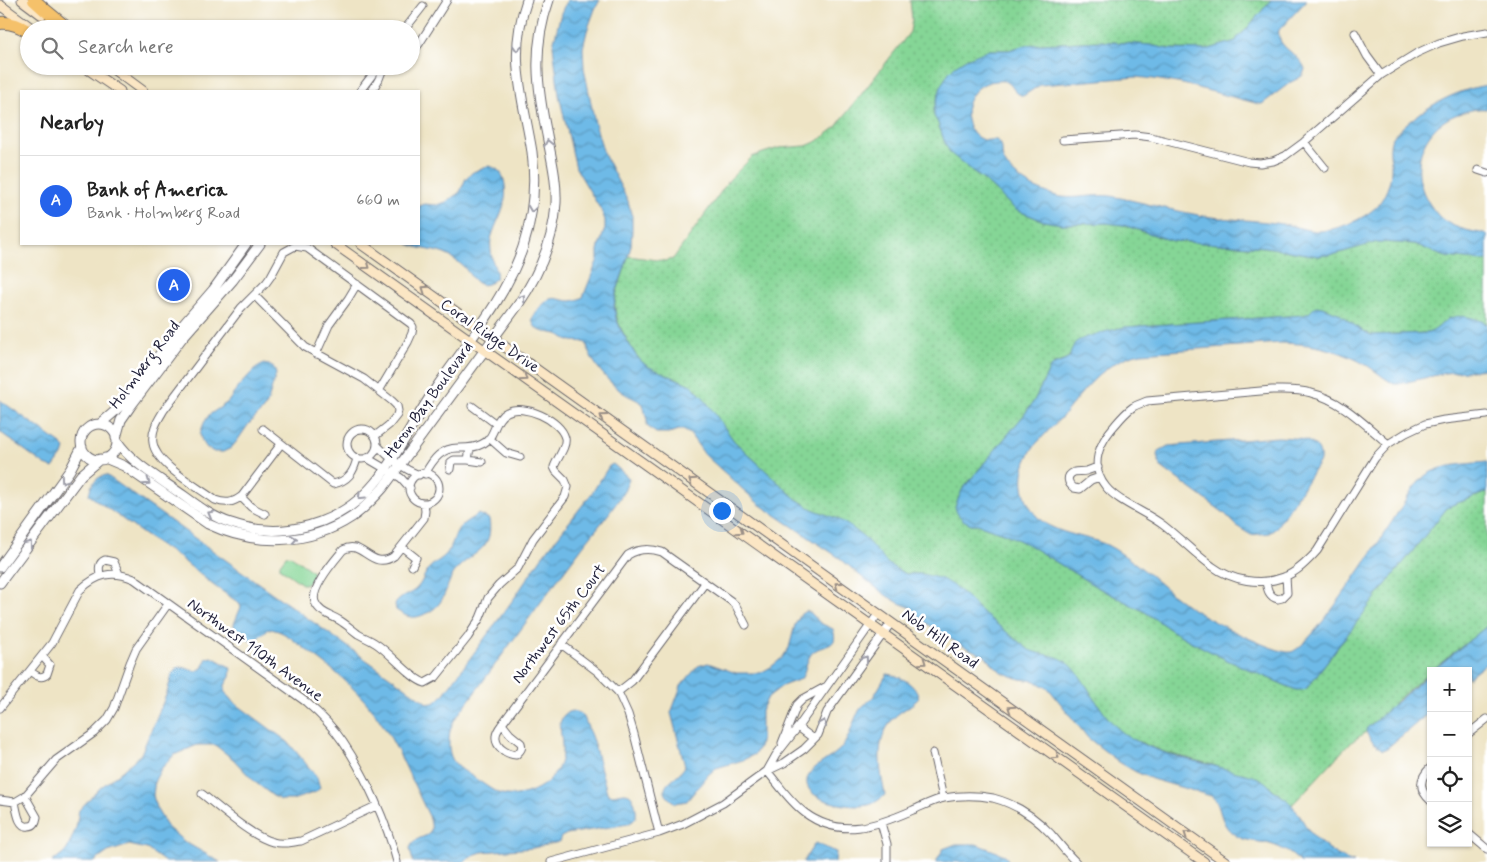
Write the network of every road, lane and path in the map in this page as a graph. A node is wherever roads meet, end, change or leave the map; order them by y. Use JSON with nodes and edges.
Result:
{"nodes":[{"id":1,"x":22,"y":0,"type":"edge"},
{"id":2,"x":34,"y":0,"type":"edge"},
{"id":3,"x":447,"y":0,"type":"edge"},
{"id":4,"x":527,"y":0,"type":"edge"},
{"id":5,"x":549,"y":0,"type":"edge"},
{"id":6,"x":0,"y":5,"type":"edge"},
{"id":7,"x":423,"y":6,"type":"dead end"},
{"id":8,"x":20,"y":20,"type":"edge"},
{"id":9,"x":48,"y":20,"type":"edge"},
{"id":10,"x":57,"y":20,"type":"edge"},
{"id":11,"x":412,"y":20,"type":"edge"},
{"id":12,"x":0,"y":23,"type":"edge"},
{"id":13,"x":20,"y":27,"type":"edge"},
{"id":14,"x":1487,"y":32,"type":"edge"},
{"id":15,"x":1355,"y":33,"type":"dead end"},
{"id":16,"x":420,"y":44,"type":"edge"},
{"id":17,"x":1381,"y":74,"type":"junction"},
{"id":18,"x":97,"y":75,"type":"edge"},
{"id":19,"x":121,"y":75,"type":"edge"},
{"id":20,"x":372,"y":75,"type":"edge"},
{"id":21,"x":381,"y":75,"type":"edge"},
{"id":22,"x":119,"y":90,"type":"edge"},
{"id":23,"x":142,"y":90,"type":"edge"},
{"id":24,"x":361,"y":90,"type":"edge"},
{"id":25,"x":373,"y":90,"type":"edge"},
{"id":26,"x":1063,"y":140,"type":"dead end"},
{"id":27,"x":1304,"y":142,"type":"junction"},
{"id":28,"x":1325,"y":168,"type":"dead end"},
{"id":29,"x":1478,"y":170,"type":"dead end"},
{"id":30,"x":1487,"y":174,"type":"edge"},
{"id":31,"x":245,"y":245,"type":"edge"},
{"id":32,"x":259,"y":245,"type":"edge"},
{"id":33,"x":336,"y":245,"type":"edge"},
{"id":34,"x":362,"y":245,"type":"edge"},
{"id":35,"x":357,"y":284,"type":"junction"},
{"id":36,"x":254,"y":295,"type":"junction"},
{"id":37,"x":479,"y":327,"type":"junction"},
{"id":38,"x":494,"y":338,"type":"junction"},
{"id":39,"x":470,"y":340,"type":"junction"},
{"id":40,"x":484,"y":350,"type":"junction"},
{"id":41,"x":316,"y":354,"type":"junction"},
{"id":42,"x":379,"y":390,"type":"junction"},
{"id":43,"x":472,"y":406,"type":"dead end"},
{"id":44,"x":1487,"y":416,"type":"edge"},
{"id":45,"x":100,"y":424,"type":"junction"},
{"id":46,"x":496,"y":424,"type":"junction"},
{"id":47,"x":263,"y":429,"type":"dead end"},
{"id":48,"x":375,"y":436,"type":"junction"},
{"id":49,"x":489,"y":438,"type":"junction"},
{"id":50,"x":117,"y":439,"type":"junction"},
{"id":51,"x":636,"y":441,"type":"joint"},
{"id":52,"x":281,"y":444,"type":"junction"},
{"id":53,"x":1388,"y":444,"type":"junction"},
{"id":54,"x":377,"y":445,"type":"junction"},
{"id":55,"x":82,"y":447,"type":"junction"},
{"id":56,"x":470,"y":448,"type":"junction"},
{"id":57,"x":628,"y":452,"type":"joint"},
{"id":58,"x":520,"y":457,"type":"dead end"},
{"id":59,"x":358,"y":458,"type":"junction"},
{"id":60,"x":368,"y":458,"type":"junction"},
{"id":61,"x":392,"y":458,"type":"junction"},
{"id":62,"x":102,"y":459,"type":"junction"},
{"id":63,"x":468,"y":460,"type":"junction"},
{"id":64,"x":482,"y":462,"type":"dead end"},
{"id":65,"x":401,"y":465,"type":"junction"},
{"id":66,"x":385,"y":469,"type":"junction"},
{"id":67,"x":450,"y":469,"type":"dead end"},
{"id":68,"x":394,"y":474,"type":"junction"},
{"id":69,"x":422,"y":474,"type":"junction"},
{"id":70,"x":410,"y":488,"type":"junction"},
{"id":71,"x":241,"y":497,"type":"junction"},
{"id":72,"x":424,"y":503,"type":"junction"},
{"id":73,"x":266,"y":514,"type":"dead end"},
{"id":74,"x":402,"y":547,"type":"junction"},
{"id":75,"x":412,"y":566,"type":"dead end"},
{"id":76,"x":0,"y":567,"type":"edge"},
{"id":77,"x":118,"y":574,"type":"junction"},
{"id":78,"x":103,"y":576,"type":"junction"},
{"id":79,"x":1286,"y":576,"type":"junction"},
{"id":80,"x":1266,"y":581,"type":"junction"},
{"id":81,"x":0,"y":583,"type":"edge"},
{"id":82,"x":705,"y":583,"type":"junction"},
{"id":83,"x":168,"y":604,"type":"junction"},
{"id":84,"x":878,"y":614,"type":"junction"},
{"id":85,"x":891,"y":623,"type":"junction"},
{"id":86,"x":870,"y":624,"type":"junction"},
{"id":87,"x":746,"y":625,"type":"dead end"},
{"id":88,"x":884,"y":634,"type":"junction"},
{"id":89,"x":561,"y":644,"type":"junction"},
{"id":90,"x":42,"y":656,"type":"junction"},
{"id":91,"x":30,"y":671,"type":"junction"},
{"id":92,"x":827,"y":686,"type":"junction"},
{"id":93,"x":618,"y":692,"type":"junction"},
{"id":94,"x":839,"y":695,"type":"junction"},
{"id":95,"x":0,"y":708,"type":"edge"},
{"id":96,"x":1487,"y":719,"type":"edge"},
{"id":97,"x":502,"y":724,"type":"dead end"},
{"id":98,"x":798,"y":728,"type":"junction"},
{"id":99,"x":1472,"y":731,"type":"edge"},
{"id":100,"x":814,"y":739,"type":"junction"},
{"id":101,"x":933,"y":753,"type":"dead end"},
{"id":102,"x":776,"y":755,"type":"junction"},
{"id":103,"x":767,"y":771,"type":"junction"},
{"id":104,"x":1427,"y":771,"type":"edge"},
{"id":105,"x":202,"y":794,"type":"dead end"},
{"id":106,"x":943,"y":798,"type":"junction"},
{"id":107,"x":1427,"y":798,"type":"edge"},
{"id":108,"x":0,"y":800,"type":"edge"},
{"id":109,"x":376,"y":806,"type":"junction"},
{"id":110,"x":880,"y":823,"type":"junction"},
{"id":111,"x":659,"y":833,"type":"junction"},
{"id":112,"x":1472,"y":836,"type":"edge"},
{"id":113,"x":1487,"y":849,"type":"edge"},
{"id":114,"x":1074,"y":861,"type":"edge"},
{"id":115,"x":397,"y":862,"type":"edge"},
{"id":116,"x":551,"y":862,"type":"edge"},
{"id":117,"x":887,"y":862,"type":"edge"},
{"id":118,"x":1204,"y":862,"type":"edge"},
{"id":119,"x":1226,"y":862,"type":"edge"}],
"edges":[{"from":1,"to":9,"type":"main road"},
{"from":2,"to":10,"type":"highway"},
{"from":3,"to":16,"type":"street"},
{"from":4,"to":37,"type":"street","name":"Heron Bay Boulevard","one_way":true},
{"from":38,"to":5,"type":"street","name":"Heron Bay Boulevard","one_way":true},
{"from":6,"to":8,"type":"main road"},
{"from":7,"to":11,"type":"street"},
{"from":12,"to":13,"type":"highway"},
{"from":14,"to":17,"type":"street"},
{"from":15,"to":17,"type":"street"},
{"from":17,"to":27,"type":"street"},
{"from":18,"to":22,"type":"main road"},
{"from":19,"to":23,"type":"main road"},
{"from":20,"to":24,"type":"street"},
{"from":21,"to":25,"type":"street"},
{"from":26,"to":27,"type":"street"},
{"from":27,"to":28,"type":"street"},
{"from":29,"to":30,"type":"street"},
{"from":31,"to":45,"type":"street","name":"Holmberg Road"},
{"from":32,"to":50,"type":"street","name":"Holmberg Road"},
{"from":33,"to":39,"type":"main road","name":"Coral Ridge Drive","one_way":true},
{"from":37,"to":34,"type":"main road","name":"Coral Ridge Drive","one_way":true},
{"from":35,"to":36,"type":"street"},
{"from":35,"to":41,"type":"street"},
{"from":35,"to":42,"type":"street"},
{"from":36,"to":41,"type":"street"},
{"from":36,"to":71,"type":"street"},
{"from":37,"to":38,"type":"main road","name":"Coral Ridge Drive"},
{"from":37,"to":39,"type":"street","name":"Heron Bay Boulevard"},
{"from":38,"to":40,"type":"street","name":"Heron Bay Boulevard"},
{"from":51,"to":38,"type":"main road","name":"Coral Ridge Drive","one_way":true},
{"from":39,"to":40,"type":"main road","name":"Coral Ridge Drive"},
{"from":39,"to":61,"type":"street","name":"Heron Bay Boulevard"},
{"from":40,"to":57,"type":"main road","name":"Coral Ridge Drive","one_way":true},
{"from":40,"to":65,"type":"street","name":"Heron Bay Boulevard"},
{"from":41,"to":42,"type":"street"},
{"from":42,"to":48,"type":"street"},
{"from":43,"to":46,"type":"street"},
{"from":44,"to":53,"type":"street"},
{"from":45,"to":50,"type":"street"},
{"from":45,"to":55,"type":"street"},
{"from":46,"to":49,"type":"street"},
{"from":46,"to":74,"type":"street"},
{"from":47,"to":52,"type":"street"},
{"from":48,"to":54,"type":"street"},
{"from":48,"to":59,"type":"street"},
{"from":49,"to":56,"type":"street"},
{"from":49,"to":58,"type":"street"},
{"from":50,"to":62,"type":"street"},
{"from":66,"to":50,"type":"street","name":"Heron Bay Boulevard","one_way":true},
{"from":84,"to":51,"type":"main road","name":"Nob Hill Road","one_way":true},
{"from":52,"to":59,"type":"street"},
{"from":52,"to":71,"type":"street"},
{"from":53,"to":79,"type":"street"},
{"from":53,"to":80,"type":"street"},
{"from":54,"to":60,"type":"street"},
{"from":54,"to":61,"type":"street"},
{"from":55,"to":62,"type":"street"},
{"from":55,"to":76,"type":"street","one_way":true},
{"from":56,"to":63,"type":"street"},
{"from":56,"to":69,"type":"street"},
{"from":57,"to":86,"type":"main road","name":"Nob Hill Road","one_way":true},
{"from":59,"to":60,"type":"street"},
{"from":60,"to":66,"type":"street"},
{"from":61,"to":65,"type":"street"},
{"from":61,"to":66,"type":"street","name":"Heron Bay Boulevard"},
{"from":62,"to":68,"type":"street","name":"Heron Bay Boulevard","one_way":true},
{"from":81,"to":62,"type":"street","one_way":true},
{"from":63,"to":64,"type":"street"},
{"from":63,"to":67,"type":"street"},
{"from":65,"to":68,"type":"street","name":"Heron Bay Boulevard"},
{"from":65,"to":69,"type":"street"},
{"from":66,"to":68,"type":"street"},
{"from":68,"to":70,"type":"street"},
{"from":69,"to":70,"type":"street"},
{"from":69,"to":72,"type":"street"},
{"from":70,"to":72,"type":"street"},
{"from":71,"to":73,"type":"street"},
{"from":72,"to":74,"type":"street"},
{"from":74,"to":75,"type":"street"},
{"from":77,"to":78,"type":"street","name":"Northwest 110th Avenue"},
{"from":77,"to":78,"type":"street"},
{"from":77,"to":83,"type":"street","name":"Northwest 110th Avenue"},
{"from":78,"to":90,"type":"street"},
{"from":79,"to":80,"type":"street"},
{"from":79,"to":80,"type":"street"},
{"from":82,"to":87,"type":"street"},
{"from":82,"to":89,"type":"street","name":"Northwest 65th Court"},
{"from":82,"to":93,"type":"street"},
{"from":83,"to":108,"type":"street"},
{"from":83,"to":109,"type":"street","name":"Northwest 110th Avenue"},
{"from":84,"to":85,"type":"main road","name":"Nob Hill Road"},
{"from":84,"to":86,"type":"street"},
{"from":85,"to":88,"type":"street"},
{"from":119,"to":85,"type":"main road","name":"Nob Hill Road","one_way":true},
{"from":86,"to":88,"type":"main road","name":"Nob Hill Road"},
{"from":86,"to":92,"type":"street"},
{"from":94,"to":88,"type":"street","one_way":true},
{"from":88,"to":118,"type":"main road","name":"Nob Hill Road","one_way":true},
{"from":89,"to":93,"type":"street"},
{"from":89,"to":97,"type":"street","name":"Northwest 65th Court"},
{"from":90,"to":91,"type":"street"},
{"from":90,"to":91,"type":"street"},
{"from":91,"to":95,"type":"street"},
{"from":92,"to":94,"type":"street"},
{"from":92,"to":98,"type":"street"},
{"from":92,"to":102,"type":"street"},
{"from":93,"to":111,"type":"street"},
{"from":100,"to":94,"type":"street","one_way":true},
{"from":96,"to":99,"type":"street"},
{"from":98,"to":100,"type":"street"},
{"from":98,"to":102,"type":"street"},
{"from":100,"to":103,"type":"street"},
{"from":101,"to":106,"type":"street"},
{"from":102,"to":103,"type":"street"},
{"from":103,"to":110,"type":"street"},
{"from":103,"to":111,"type":"street"},
{"from":104,"to":107,"type":"street"},
{"from":105,"to":109,"type":"street"},
{"from":106,"to":110,"type":"street"},
{"from":106,"to":114,"type":"street"},
{"from":109,"to":115,"type":"street","name":"Northwest 110th Avenue"},
{"from":110,"to":117,"type":"street"},
{"from":111,"to":116,"type":"street"},
{"from":112,"to":113,"type":"street"}]}
